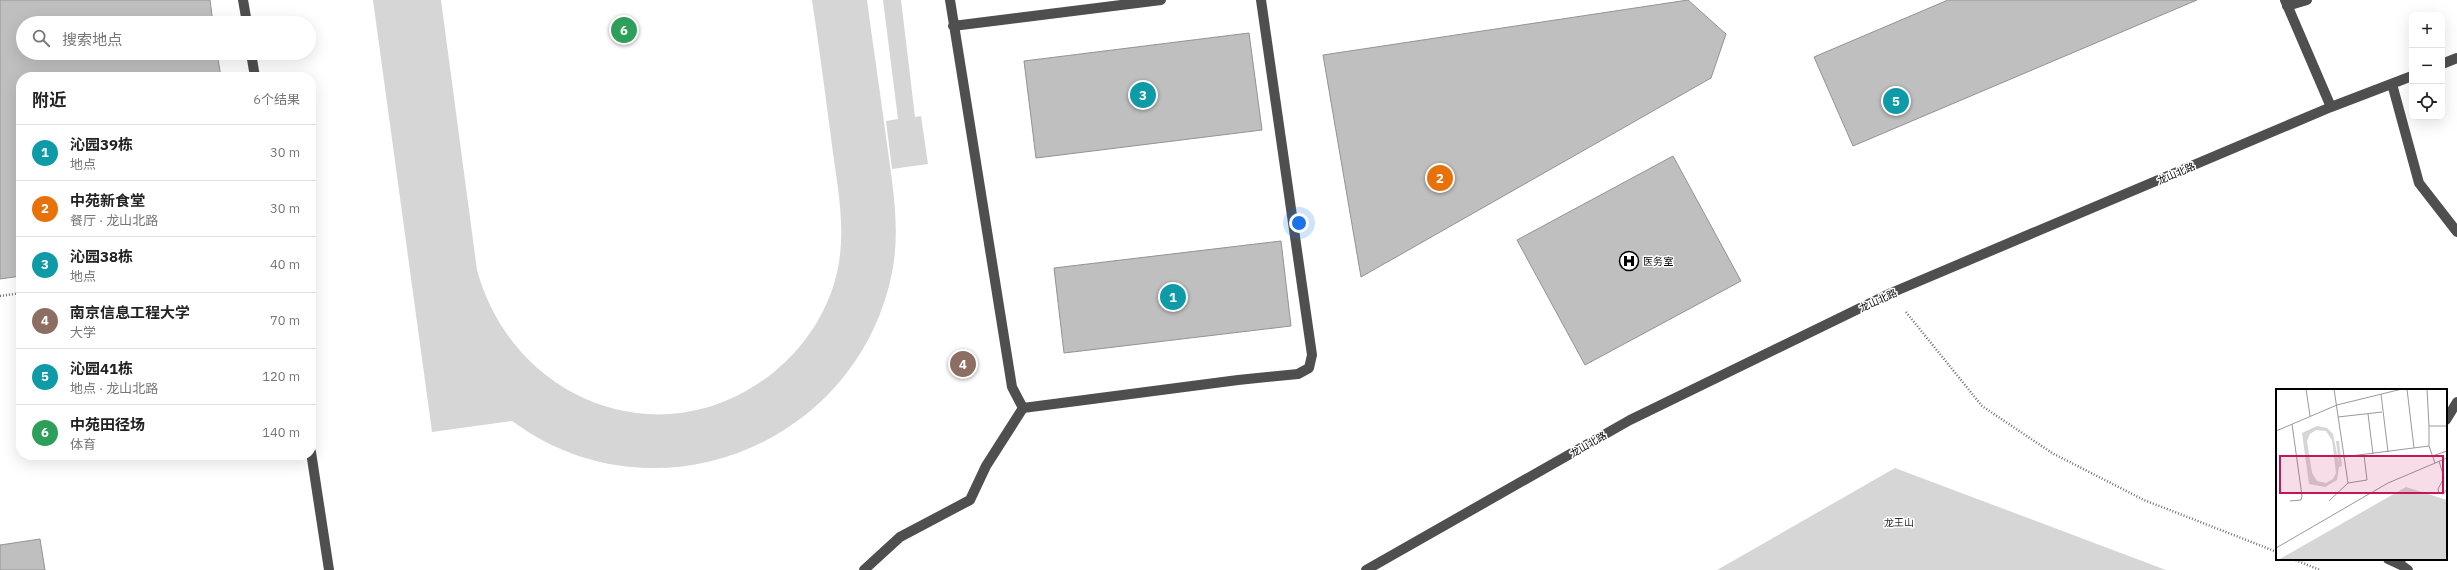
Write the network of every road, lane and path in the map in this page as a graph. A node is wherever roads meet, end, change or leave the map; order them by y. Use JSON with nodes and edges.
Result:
{"nodes":[{"id":1,"x":243,"y":0,"type":"edge"},
{"id":2,"x":950,"y":0,"type":"edge"},
{"id":3,"x":1161,"y":0,"type":"edge"},
{"id":4,"x":1261,"y":0,"type":"edge"},
{"id":5,"x":2307,"y":0,"type":"edge"},
{"id":6,"x":2286,"y":3,"type":"edge"},
{"id":7,"x":245,"y":16,"type":"edge"},
{"id":8,"x":953,"y":26,"type":"junction"},
{"id":9,"x":2457,"y":58,"type":"edge"},
{"id":10,"x":252,"y":60,"type":"edge"},
{"id":11,"x":2445,"y":63,"type":"edge"},
{"id":12,"x":254,"y":72,"type":"edge"},
{"id":13,"x":2409,"y":77,"type":"edge"},
{"id":14,"x":2392,"y":84,"type":"junction"},
{"id":15,"x":2331,"y":107,"type":"junction"},
{"id":16,"x":2457,"y":232,"type":"edge"},
{"id":17,"x":1891,"y":293,"type":"junction"},
{"id":18,"x":16,"y":294,"type":"edge"},
{"id":19,"x":0,"y":296,"type":"edge"},
{"id":20,"x":2457,"y":402,"type":"edge"},
{"id":21,"x":1023,"y":408,"type":"junction"},
{"id":22,"x":2447,"y":418,"type":"edge"},
{"id":23,"x":312,"y":460,"type":"edge"},
{"id":24,"x":2276,"y":552,"type":"edge"},
{"id":25,"x":2295,"y":560,"type":"edge"},
{"id":26,"x":2390,"y":560,"type":"edge"},
{"id":27,"x":2403,"y":565,"type":"edge"},
{"id":28,"x":329,"y":570,"type":"edge"},
{"id":29,"x":864,"y":570,"type":"edge"},
{"id":30,"x":1366,"y":570,"type":"edge"},
{"id":31,"x":2320,"y":570,"type":"edge"}],
"edges":[{"from":1,"to":7,"type":"street"},
{"from":2,"to":8,"type":"street"},
{"from":3,"to":8,"type":"street"},
{"from":4,"to":21,"type":"street"},
{"from":5,"to":6,"type":"street"},
{"from":6,"to":15,"type":"street"},
{"from":8,"to":21,"type":"street"},
{"from":9,"to":11,"type":"street"},
{"from":10,"to":12,"type":"street"},
{"from":13,"to":14,"type":"street","name":"龙山北路"},
{"from":14,"to":15,"type":"street","name":"龙山北路"},
{"from":14,"to":16,"type":"street"},
{"from":15,"to":17,"type":"street","name":"龙山北路"},
{"from":17,"to":24,"type":"path"},
{"from":17,"to":30,"type":"street","name":"龙山北路"},
{"from":18,"to":19,"type":"path"},
{"from":20,"to":22,"type":"street"},
{"from":21,"to":29,"type":"street"},
{"from":23,"to":28,"type":"street"},
{"from":25,"to":31,"type":"path"},
{"from":26,"to":27,"type":"street"}]}
